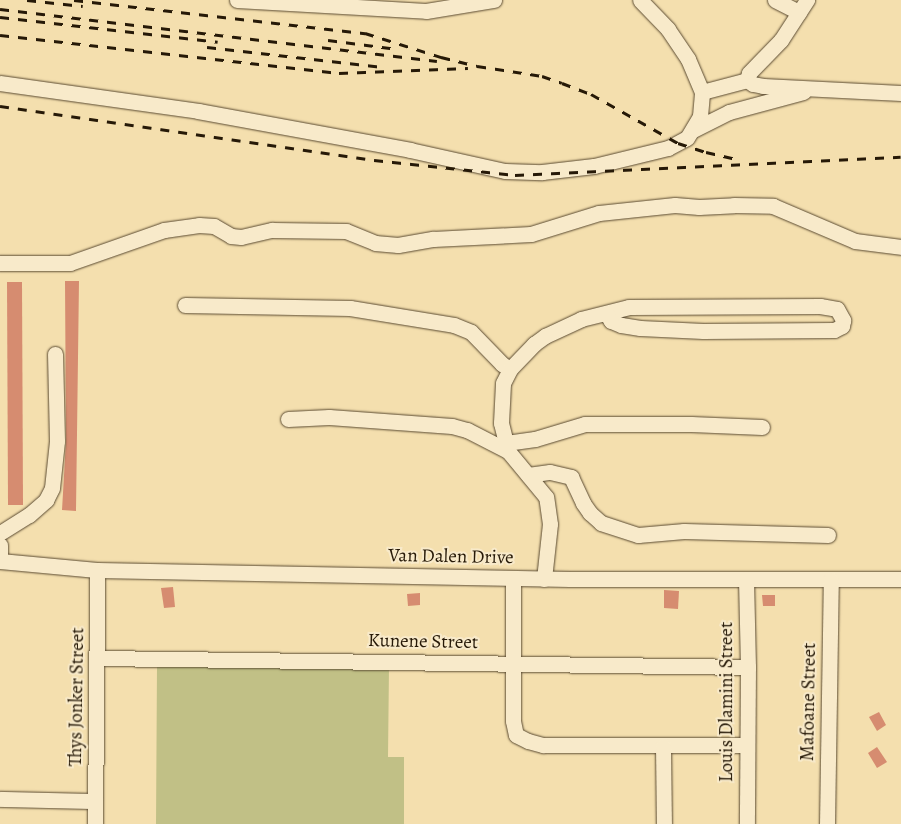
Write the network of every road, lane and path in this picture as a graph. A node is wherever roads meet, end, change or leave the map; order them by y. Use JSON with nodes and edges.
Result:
{"nodes":[{"id":1,"x":236,"y":0,"type":"edge"},
{"id":2,"x":494,"y":0,"type":"edge"},
{"id":3,"x":640,"y":0,"type":"edge"},
{"id":4,"x":775,"y":0,"type":"edge"},
{"id":5,"x":803,"y":6,"type":"edge"},
{"id":6,"x":747,"y":80,"type":"junction"},
{"id":7,"x":0,"y":83,"type":"edge"},
{"id":8,"x":814,"y":88,"type":"junction"},
{"id":9,"x":702,"y":92,"type":"junction"},
{"id":10,"x":901,"y":93,"type":"edge"},
{"id":11,"x":691,"y":131,"type":"junction"},
{"id":12,"x":901,"y":246,"type":"edge"},
{"id":13,"x":0,"y":263,"type":"edge"},
{"id":14,"x":185,"y":306,"type":"dead end"},
{"id":15,"x":606,"y":314,"type":"junction"},
{"id":16,"x":55,"y":354,"type":"dead end"},
{"id":17,"x":510,"y":369,"type":"junction"},
{"id":18,"x":288,"y":419,"type":"dead end"},
{"id":19,"x":762,"y":427,"type":"dead end"},
{"id":20,"x":507,"y":447,"type":"junction"},
{"id":21,"x":528,"y":475,"type":"junction"},
{"id":22,"x":0,"y":533,"type":"edge"},
{"id":23,"x":828,"y":535,"type":"dead end"},
{"id":24,"x":0,"y":545,"type":"edge"},
{"id":25,"x":0,"y":561,"type":"edge"},
{"id":26,"x":97,"y":570,"type":"junction"},
{"id":27,"x":513,"y":578,"type":"junction"},
{"id":28,"x":544,"y":579,"type":"junction"},
{"id":29,"x":746,"y":579,"type":"junction"},
{"id":30,"x":901,"y":579,"type":"edge"},
{"id":31,"x":831,"y":580,"type":"junction"},
{"id":32,"x":98,"y":658,"type":"junction"},
{"id":33,"x":514,"y":664,"type":"junction"},
{"id":34,"x":748,"y":667,"type":"junction"},
{"id":35,"x":747,"y":745,"type":"junction"},
{"id":36,"x":664,"y":746,"type":"junction"},
{"id":37,"x":0,"y":800,"type":"edge"},
{"id":38,"x":95,"y":801,"type":"junction"},
{"id":39,"x":95,"y":824,"type":"edge"},
{"id":40,"x":664,"y":824,"type":"edge"},
{"id":41,"x":747,"y":824,"type":"edge"},
{"id":42,"x":828,"y":824,"type":"edge"}],
"edges":[{"from":1,"to":2,"type":"street"},
{"from":3,"to":9,"type":"street"},
{"from":4,"to":5,"type":"street"},
{"from":5,"to":6,"type":"street"},
{"from":6,"to":8,"type":"street"},
{"from":6,"to":9,"type":"street"},
{"from":7,"to":11,"type":"street"},
{"from":8,"to":10,"type":"street"},
{"from":8,"to":11,"type":"street"},
{"from":9,"to":11,"type":"street"},
{"from":12,"to":13,"type":"street"},
{"from":14,"to":17,"type":"street"},
{"from":15,"to":15,"type":"street"},
{"from":15,"to":17,"type":"street"},
{"from":16,"to":22,"type":"street"},
{"from":17,"to":20,"type":"street"},
{"from":18,"to":20,"type":"street"},
{"from":19,"to":20,"type":"street"},
{"from":20,"to":21,"type":"street"},
{"from":21,"to":23,"type":"street"},
{"from":21,"to":28,"type":"street"},
{"from":24,"to":25,"type":"street"},
{"from":25,"to":26,"type":"street","name":"Van Dalen Drive"},
{"from":26,"to":27,"type":"street","name":"Van Dalen Drive"},
{"from":26,"to":32,"type":"street","name":"Thys Jonker Street"},
{"from":27,"to":28,"type":"street","name":"Van Dalen Drive"},
{"from":27,"to":33,"type":"street"},
{"from":28,"to":29,"type":"street","name":"Van Dalen Drive"},
{"from":29,"to":31,"type":"street","name":"Van Dalen Drive"},
{"from":29,"to":34,"type":"street","name":"Louis Dlamini Street"},
{"from":30,"to":31,"type":"street","name":"Van Dalen Drive"},
{"from":31,"to":42,"type":"street","name":"Mafoane Street"},
{"from":32,"to":33,"type":"street","name":"Kunene Street"},
{"from":32,"to":38,"type":"street","name":"Thys Jonker Street"},
{"from":33,"to":34,"type":"street","name":"Kunene Street"},
{"from":33,"to":36,"type":"street"},
{"from":34,"to":35,"type":"street","name":"Louis Dlamini Street"},
{"from":35,"to":36,"type":"street"},
{"from":35,"to":41,"type":"street","name":"Louis Dlamini Street"},
{"from":36,"to":40,"type":"street"},
{"from":37,"to":38,"type":"street"},
{"from":38,"to":39,"type":"street","name":"Thys Jonker Street"}]}
